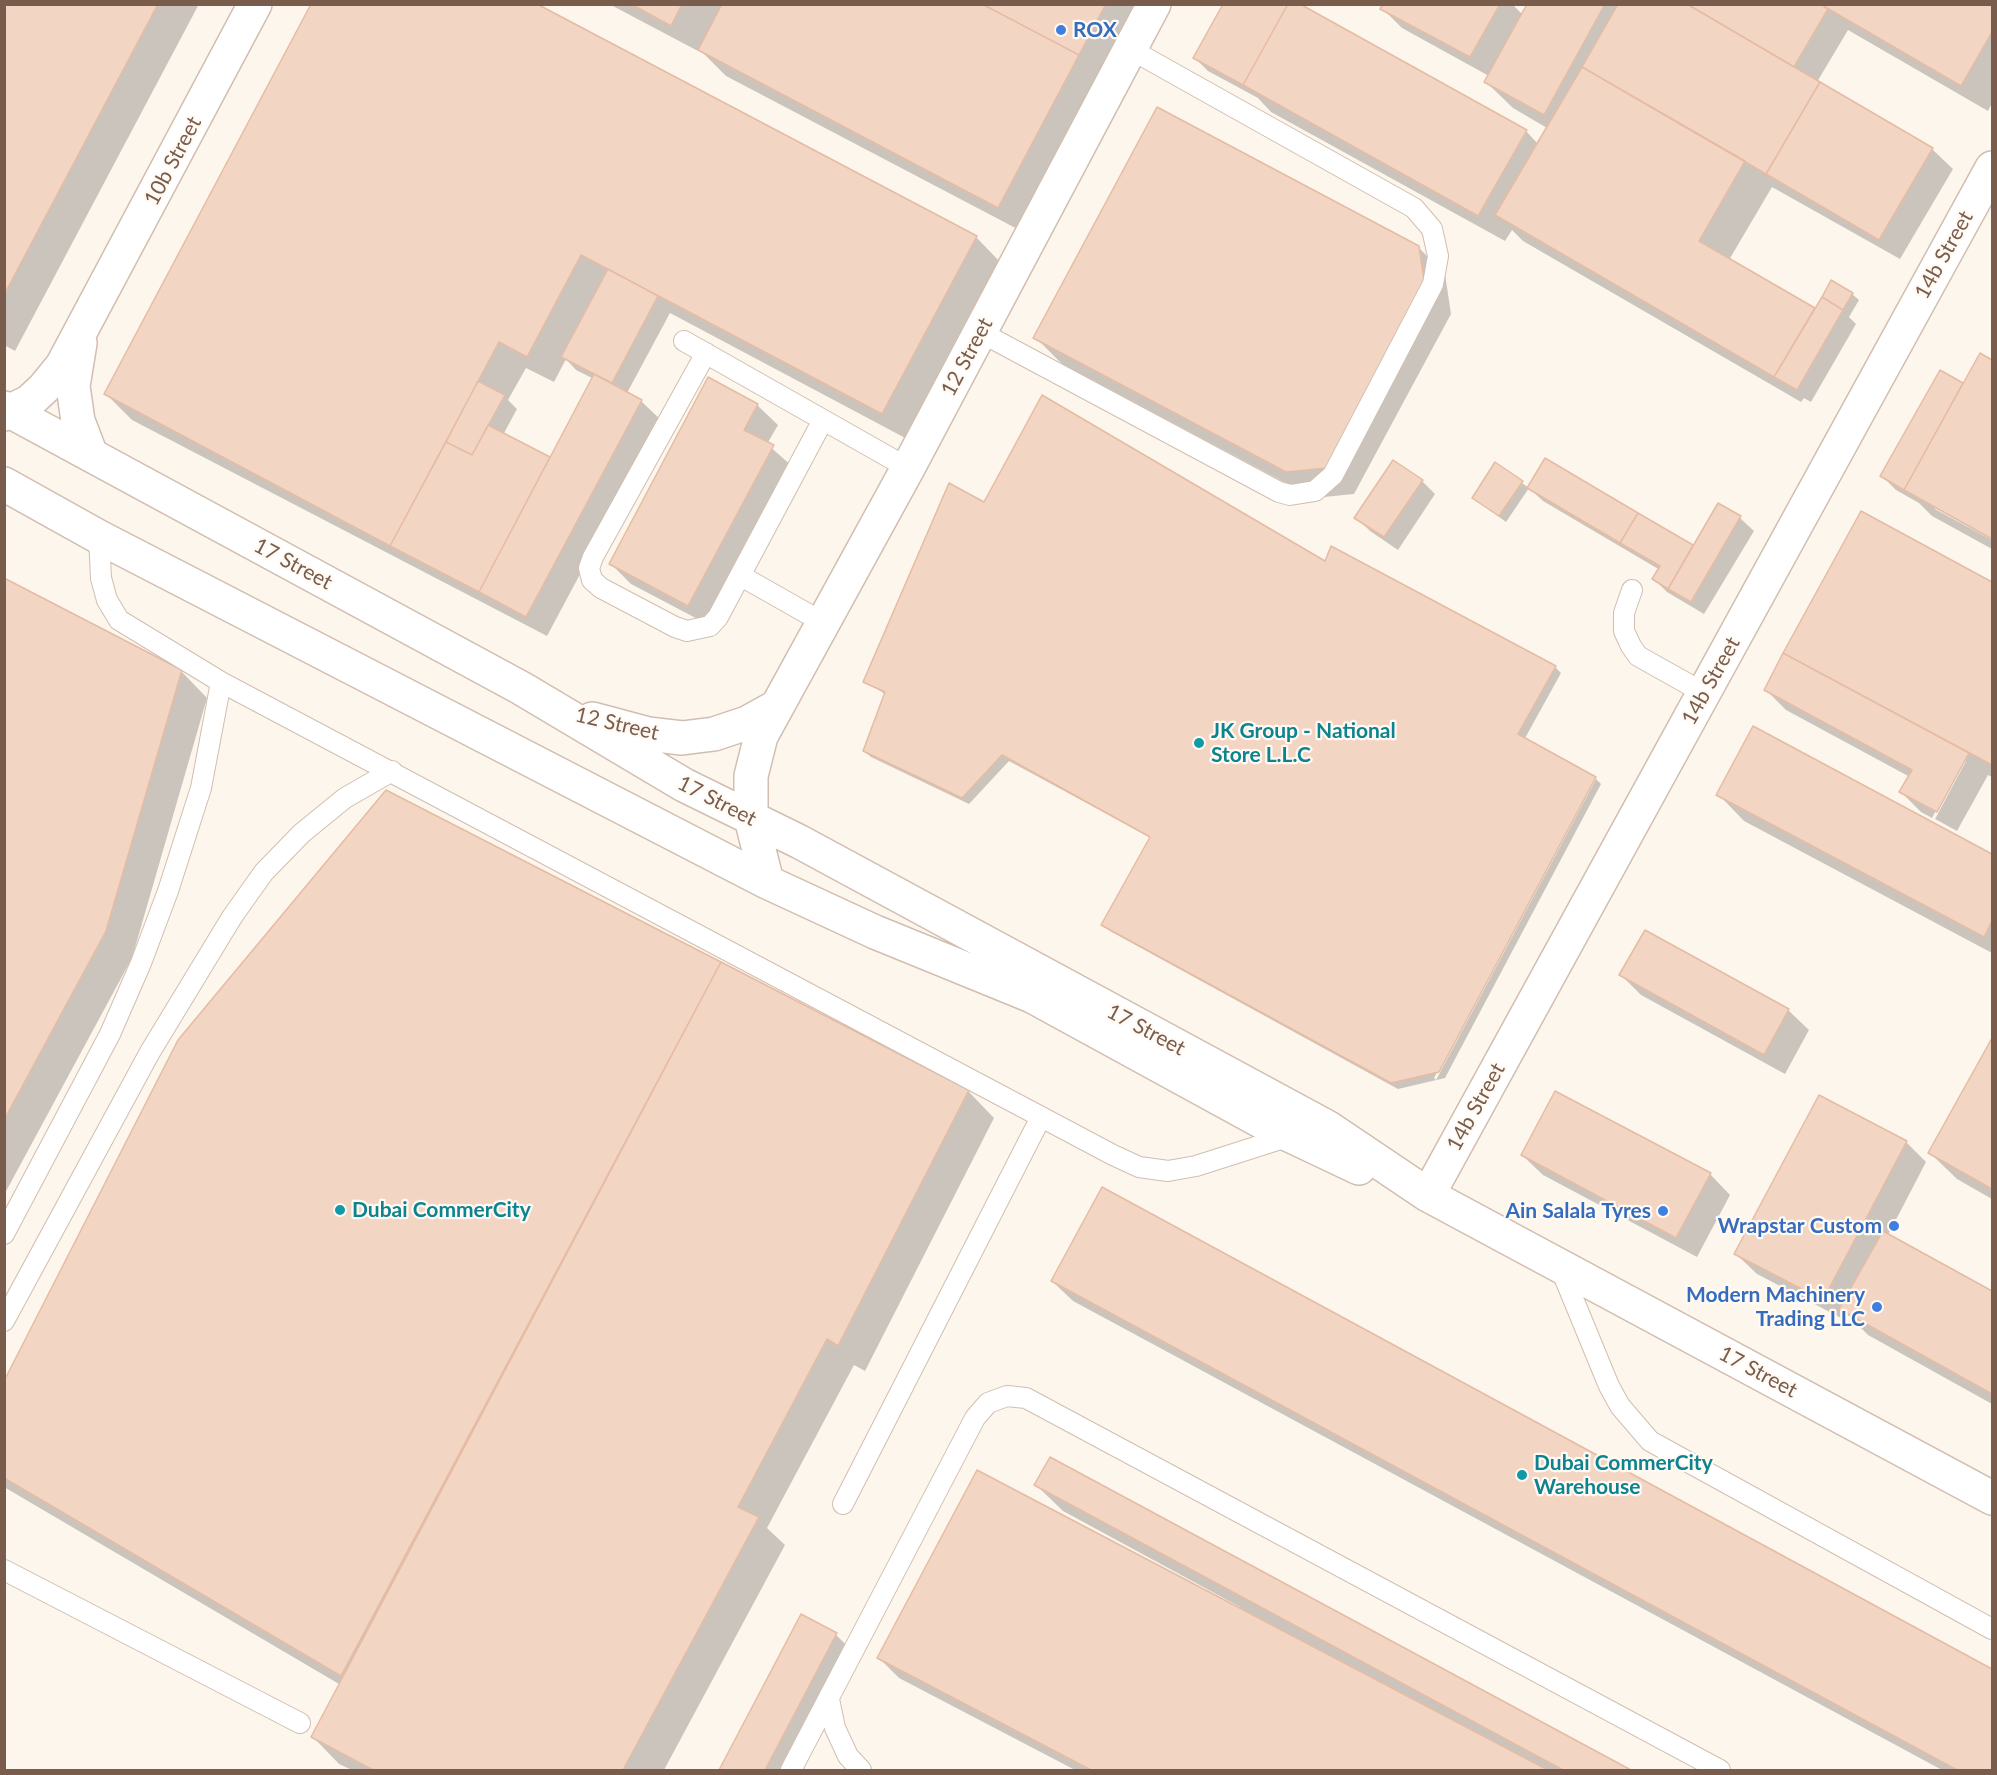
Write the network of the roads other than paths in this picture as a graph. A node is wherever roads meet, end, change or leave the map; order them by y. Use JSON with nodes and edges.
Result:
{"nodes":[{"id":1,"x":255,"y":4,"type":"edge"},
{"id":2,"x":1154,"y":4,"type":"edge"},
{"id":3,"x":1130,"y":49,"type":"junction"},
{"id":4,"x":1992,"y":168,"type":"edge"},
{"id":5,"x":90,"y":317,"type":"junction"},
{"id":6,"x":980,"y":333,"type":"junction"},
{"id":7,"x":684,"y":341,"type":"dead end"},
{"id":8,"x":706,"y":353,"type":"junction"},
{"id":9,"x":7,"y":411,"type":"edge"},
{"id":10,"x":823,"y":420,"type":"junction"},
{"id":11,"x":91,"y":455,"type":"junction"},
{"id":12,"x":908,"y":468,"type":"junction"},
{"id":13,"x":4,"y":484,"type":"edge"},
{"id":14,"x":99,"y":537,"type":"junction"},
{"id":15,"x":741,"y":576,"type":"junction"},
{"id":16,"x":1632,"y":590,"type":"dead end"},
{"id":17,"x":824,"y":624,"type":"junction"},
{"id":18,"x":221,"y":682,"type":"junction"},
{"id":19,"x":1704,"y":693,"type":"junction"},
{"id":20,"x":776,"y":706,"type":"junction"},
{"id":21,"x":559,"y":710,"type":"junction"},
{"id":22,"x":392,"y":771,"type":"junction"},
{"id":23,"x":751,"y":818,"type":"junction"},
{"id":24,"x":768,"y":882,"type":"junction"},
{"id":25,"x":1041,"y":1117,"type":"junction"},
{"id":26,"x":1290,"y":1136,"type":"junction"},
{"id":27,"x":1428,"y":1195,"type":"junction"},
{"id":28,"x":4,"y":1234,"type":"edge"},
{"id":29,"x":1559,"y":1265,"type":"junction"},
{"id":30,"x":4,"y":1321,"type":"edge"},
{"id":31,"x":1992,"y":1498,"type":"edge"},
{"id":32,"x":843,"y":1504,"type":"dead end"},
{"id":33,"x":4,"y":1570,"type":"edge"},
{"id":34,"x":1992,"y":1629,"type":"edge"},
{"id":35,"x":829,"y":1699,"type":"junction"},
{"id":36,"x":300,"y":1724,"type":"dead end"},
{"id":37,"x":791,"y":1770,"type":"edge"},
{"id":38,"x":861,"y":1770,"type":"edge"},
{"id":39,"x":1720,"y":1770,"type":"edge"}],
"edges":[{"from":1,"to":5,"type":"street","name":"10b Street"},
{"from":2,"to":3,"type":"street","name":"12 Street"},
{"from":3,"to":6,"type":"street","name":"12 Street"},
{"from":3,"to":6,"type":"lane"},
{"from":4,"to":19,"type":"street","name":"14b Street"},
{"from":5,"to":9,"type":"street","name":"10b Street"},
{"from":5,"to":11,"type":"street","name":"10b Street"},
{"from":6,"to":12,"type":"street","name":"12 Street"},
{"from":7,"to":8,"type":"lane"},
{"from":8,"to":10,"type":"lane"},
{"from":8,"to":15,"type":"lane"},
{"from":9,"to":11,"type":"street","name":"17 Street"},
{"from":10,"to":12,"type":"lane"},
{"from":10,"to":15,"type":"lane"},
{"from":11,"to":21,"type":"street","name":"17 Street"},
{"from":12,"to":17,"type":"street","name":"12 Street"},
{"from":13,"to":14,"type":"street","name":"17 Street"},
{"from":14,"to":18,"type":"lane"},
{"from":14,"to":24,"type":"street","name":"17 Street"},
{"from":15,"to":17,"type":"lane"},
{"from":16,"to":19,"type":"lane"},
{"from":17,"to":20,"type":"street","name":"12 Street"},
{"from":18,"to":22,"type":"lane"},
{"from":18,"to":28,"type":"lane"},
{"from":19,"to":27,"type":"street","name":"14b Street"},
{"from":20,"to":21,"type":"street","name":"12 Street"},
{"from":20,"to":23,"type":"street","name":"12 Street"},
{"from":21,"to":23,"type":"street","name":"17 Street"},
{"from":22,"to":25,"type":"lane"},
{"from":22,"to":30,"type":"lane"},
{"from":23,"to":24,"type":"street","name":"12 Street"},
{"from":23,"to":27,"type":"street","name":"17 Street"},
{"from":24,"to":26,"type":"street","name":"17 Street"},
{"from":25,"to":26,"type":"lane"},
{"from":25,"to":32,"type":"lane"},
{"from":26,"to":27,"type":"street","name":"17 Street"},
{"from":27,"to":29,"type":"street","name":"17 Street"},
{"from":29,"to":31,"type":"street","name":"17 Street"},
{"from":29,"to":34,"type":"lane"},
{"from":33,"to":36,"type":"lane"},
{"from":35,"to":37,"type":"lane"},
{"from":35,"to":38,"type":"lane"},
{"from":35,"to":39,"type":"lane"}]}
